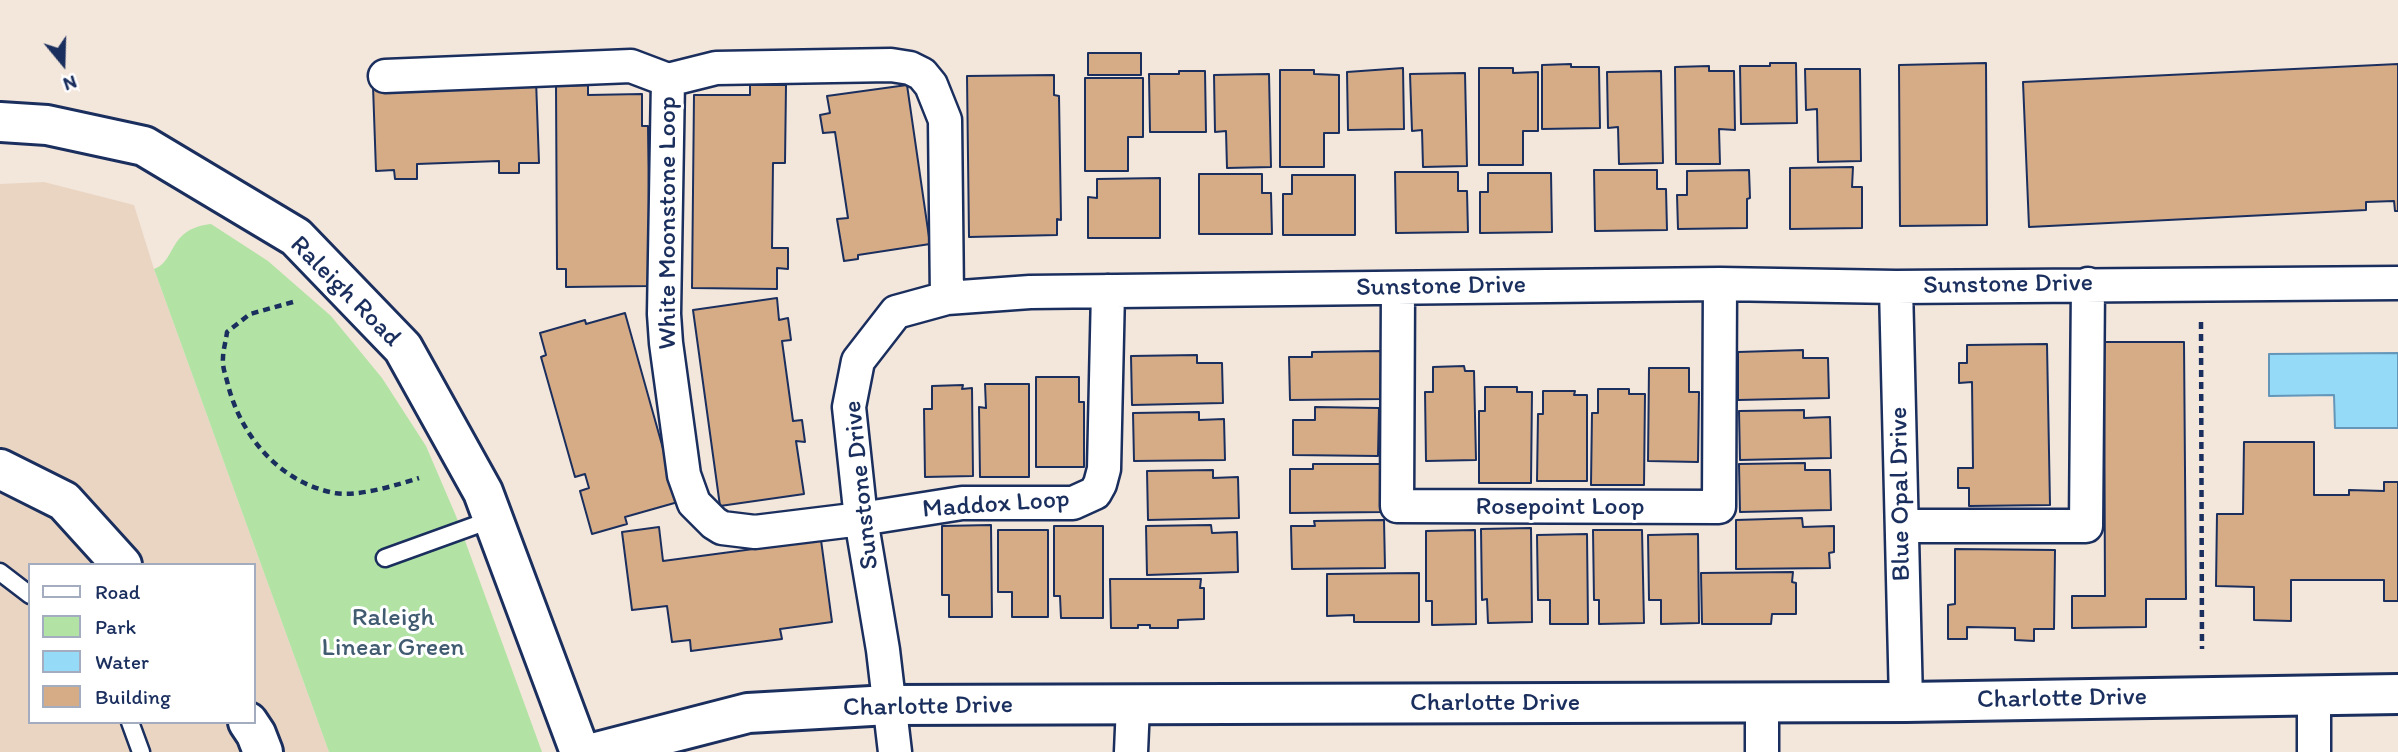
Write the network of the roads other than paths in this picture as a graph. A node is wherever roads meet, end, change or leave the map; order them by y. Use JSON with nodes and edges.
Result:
{"nodes":[{"id":1,"x":385,"y":76,"type":"dead end"},
{"id":2,"x":668,"y":80,"type":"junction"},
{"id":3,"x":0,"y":122,"type":"edge"},
{"id":4,"x":2398,"y":283,"type":"edge"},
{"id":5,"x":1720,"y":284,"type":"junction"},
{"id":6,"x":2088,"y":284,"type":"junction"},
{"id":7,"x":1896,"y":287,"type":"junction"},
{"id":8,"x":1398,"y":288,"type":"junction"},
{"id":9,"x":1108,"y":291,"type":"junction"},
{"id":10,"x":947,"y":298,"type":"junction"},
{"id":11,"x":0,"y":469,"type":"edge"},
{"id":12,"x":494,"y":519,"type":"junction"},
{"id":13,"x":861,"y":519,"type":"junction"},
{"id":14,"x":1902,"y":526,"type":"junction"},
{"id":15,"x":385,"y":558,"type":"dead end"},
{"id":16,"x":120,"y":563,"type":"edge"},
{"id":17,"x":0,"y":572,"type":"edge"},
{"id":18,"x":28,"y":593,"type":"edge"},
{"id":19,"x":2314,"y":694,"type":"junction"},
{"id":20,"x":2398,"y":694,"type":"edge"},
{"id":21,"x":1762,"y":702,"type":"junction"},
{"id":22,"x":1906,"y":702,"type":"junction"},
{"id":23,"x":889,"y":705,"type":"junction"},
{"id":24,"x":1133,"y":705,"type":"junction"},
{"id":25,"x":131,"y":724,"type":"edge"},
{"id":26,"x":249,"y":724,"type":"edge"},
{"id":27,"x":141,"y":752,"type":"edge"},
{"id":28,"x":263,"y":752,"type":"edge"},
{"id":29,"x":580,"y":752,"type":"edge"},
{"id":30,"x":597,"y":752,"type":"edge"},
{"id":31,"x":895,"y":752,"type":"edge"},
{"id":32,"x":1131,"y":752,"type":"edge"},
{"id":33,"x":1762,"y":752,"type":"edge"},
{"id":34,"x":2315,"y":752,"type":"edge"}],
"edges":[{"from":1,"to":2,"type":"street"},
{"from":2,"to":10,"type":"street","name":"White Moonstone Loop"},
{"from":2,"to":13,"type":"street","name":"White Moonstone Loop"},
{"from":3,"to":12,"type":"street","name":"Raleigh Road"},
{"from":4,"to":6,"type":"street","name":"Sunstone Drive"},
{"from":5,"to":7,"type":"street","name":"Sunstone Drive"},
{"from":5,"to":8,"type":"street","name":"Sunstone Drive"},
{"from":5,"to":8,"type":"street","name":"Rosepoint Loop"},
{"from":6,"to":7,"type":"street","name":"Sunstone Drive"},
{"from":6,"to":14,"type":"street"},
{"from":7,"to":14,"type":"street","name":"Blue Opal Drive"},
{"from":8,"to":9,"type":"street","name":"Sunstone Drive"},
{"from":9,"to":10,"type":"street","name":"Sunstone Drive"},
{"from":9,"to":13,"type":"street","name":"Maddox Loop"},
{"from":10,"to":13,"type":"street","name":"Sunstone Drive"},
{"from":11,"to":16,"type":"street"},
{"from":12,"to":15,"type":"lane"},
{"from":12,"to":29,"type":"street","name":"Raleigh Road"},
{"from":13,"to":23,"type":"street","name":"Sunstone Drive"},
{"from":14,"to":22,"type":"street","name":"Blue Opal Drive"},
{"from":17,"to":18,"type":"lane"},
{"from":19,"to":20,"type":"street","name":"Charlotte Drive"},
{"from":19,"to":22,"type":"street","name":"Charlotte Drive"},
{"from":19,"to":34,"type":"street"},
{"from":21,"to":22,"type":"street","name":"Charlotte Drive"},
{"from":21,"to":24,"type":"street","name":"Charlotte Drive"},
{"from":21,"to":33,"type":"street"},
{"from":23,"to":24,"type":"street","name":"Charlotte Drive"},
{"from":23,"to":30,"type":"street","name":"Charlotte Drive"},
{"from":23,"to":31,"type":"street","name":"Sunstone Drive"},
{"from":24,"to":32,"type":"street"},
{"from":25,"to":27,"type":"lane"},
{"from":26,"to":28,"type":"street"}]}
